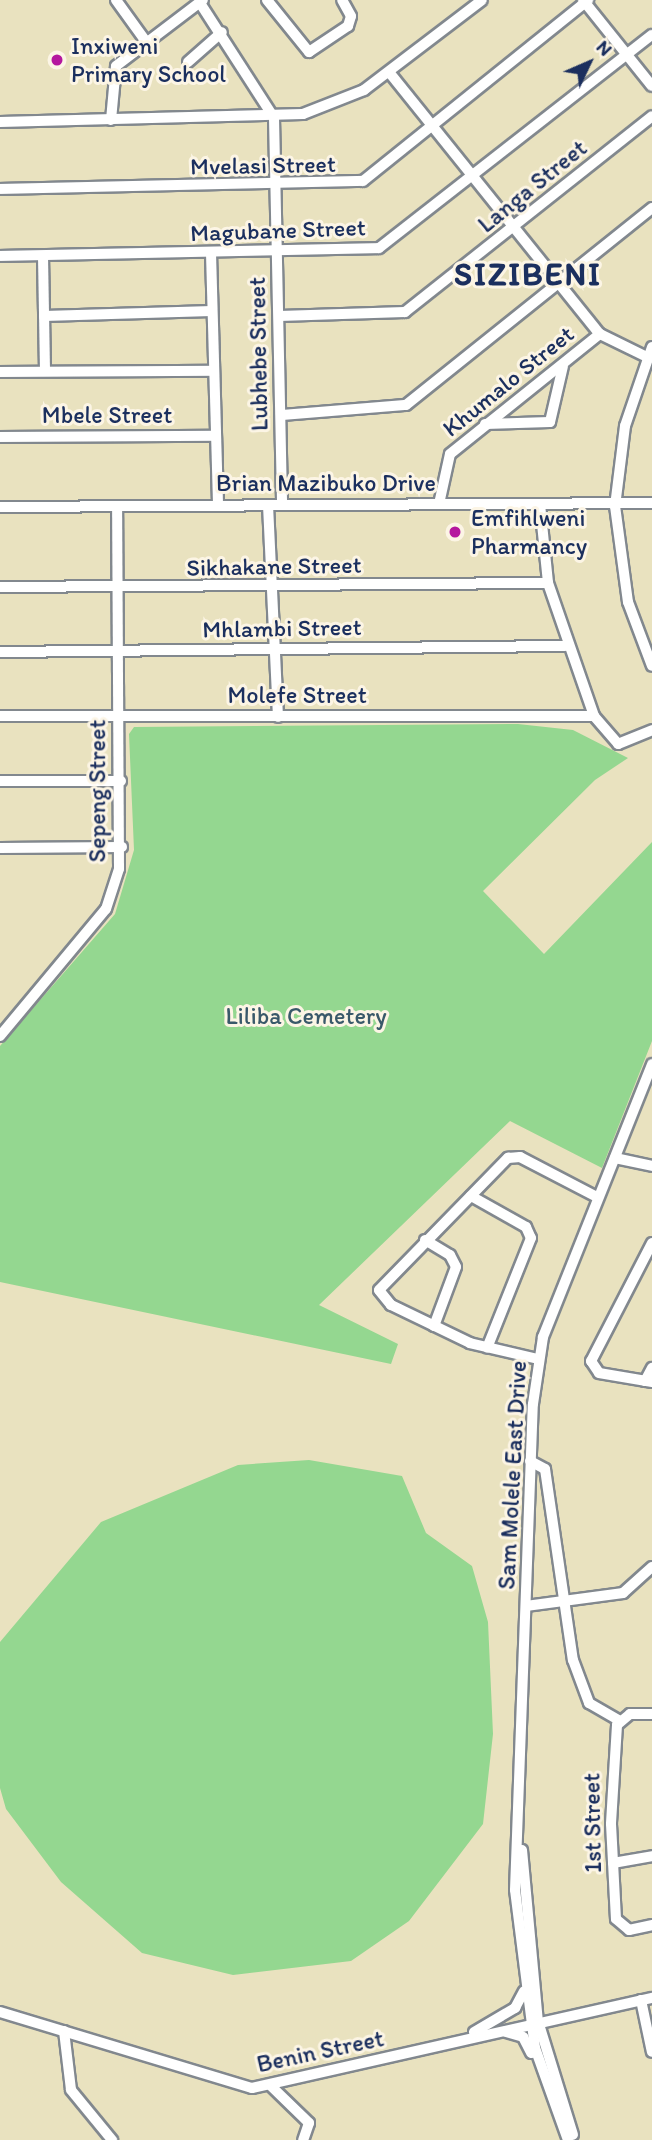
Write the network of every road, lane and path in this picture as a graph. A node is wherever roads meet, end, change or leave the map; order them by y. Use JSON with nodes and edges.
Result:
{"nodes":[{"id":1,"x":116,"y":0,"type":"edge"},
{"id":2,"x":267,"y":0,"type":"edge"},
{"id":3,"x":342,"y":0,"type":"edge"},
{"id":4,"x":482,"y":0,"type":"edge"},
{"id":5,"x":202,"y":1,"type":"edge"},
{"id":6,"x":585,"y":1,"type":"edge"},
{"id":7,"x":222,"y":32,"type":"junction"},
{"id":8,"x":652,"y":35,"type":"edge"},
{"id":9,"x":147,"y":43,"type":"junction"},
{"id":10,"x":626,"y":54,"type":"junction"},
{"id":11,"x":188,"y":62,"type":"dead end"},
{"id":12,"x":389,"y":72,"type":"junction"},
{"id":13,"x":652,"y":86,"type":"edge"},
{"id":14,"x":652,"y":116,"type":"edge"},
{"id":15,"x":274,"y":118,"type":"junction"},
{"id":16,"x":111,"y":120,"type":"junction"},
{"id":17,"x":0,"y":122,"type":"edge"},
{"id":18,"x":434,"y":127,"type":"junction"},
{"id":19,"x":474,"y":178,"type":"junction"},
{"id":20,"x":275,"y":186,"type":"junction"},
{"id":21,"x":0,"y":189,"type":"edge"},
{"id":22,"x":652,"y":208,"type":"edge"},
{"id":23,"x":514,"y":227,"type":"junction"},
{"id":24,"x":277,"y":251,"type":"junction"},
{"id":25,"x":211,"y":253,"type":"junction"},
{"id":26,"x":0,"y":256,"type":"edge"},
{"id":27,"x":43,"y":256,"type":"junction"},
{"id":28,"x":559,"y":282,"type":"junction"},
{"id":29,"x":212,"y":311,"type":"junction"},
{"id":30,"x":44,"y":316,"type":"junction"},
{"id":31,"x":279,"y":316,"type":"junction"},
{"id":32,"x":600,"y":334,"type":"junction"},
{"id":33,"x":650,"y":352,"type":"edge"},
{"id":34,"x":563,"y":366,"type":"junction"},
{"id":35,"x":45,"y":371,"type":"junction"},
{"id":36,"x":214,"y":371,"type":"junction"},
{"id":37,"x":0,"y":372,"type":"edge"},
{"id":38,"x":281,"y":415,"type":"junction"},
{"id":39,"x":485,"y":424,"type":"junction"},
{"id":40,"x":215,"y":436,"type":"junction"},
{"id":41,"x":0,"y":437,"type":"edge"},
{"id":42,"x":652,"y":503,"type":"edge"},
{"id":43,"x":439,"y":504,"type":"junction"},
{"id":44,"x":540,"y":504,"type":"junction"},
{"id":45,"x":218,"y":505,"type":"junction"},
{"id":46,"x":268,"y":505,"type":"junction"},
{"id":47,"x":282,"y":505,"type":"junction"},
{"id":48,"x":117,"y":506,"type":"junction"},
{"id":49,"x":615,"y":506,"type":"junction"},
{"id":50,"x":0,"y":507,"type":"edge"},
{"id":51,"x":548,"y":583,"type":"junction"},
{"id":52,"x":0,"y":587,"type":"edge"},
{"id":53,"x":275,"y":587,"type":"junction"},
{"id":54,"x":118,"y":589,"type":"junction"},
{"id":55,"x":565,"y":646,"type":"junction"},
{"id":56,"x":277,"y":649,"type":"junction"},
{"id":57,"x":118,"y":651,"type":"junction"},
{"id":58,"x":0,"y":652,"type":"edge"},
{"id":59,"x":652,"y":666,"type":"edge"},
{"id":60,"x":118,"y":715,"type":"junction"},
{"id":61,"x":0,"y":716,"type":"edge"},
{"id":62,"x":594,"y":716,"type":"junction"},
{"id":63,"x":278,"y":717,"type":"junction"},
{"id":64,"x":652,"y":730,"type":"edge"},
{"id":65,"x":0,"y":781,"type":"edge"},
{"id":66,"x":121,"y":781,"type":"junction"},
{"id":67,"x":122,"y":847,"type":"junction"},
{"id":68,"x":0,"y":848,"type":"edge"},
{"id":69,"x":0,"y":1036,"type":"edge"},
{"id":70,"x":652,"y":1064,"type":"edge"},
{"id":71,"x":615,"y":1158,"type":"junction"},
{"id":72,"x":652,"y":1166,"type":"edge"},
{"id":73,"x":471,"y":1196,"type":"junction"},
{"id":74,"x":597,"y":1197,"type":"junction"},
{"id":75,"x":425,"y":1240,"type":"junction"},
{"id":76,"x":652,"y":1243,"type":"edge"},
{"id":77,"x":434,"y":1326,"type":"junction"},
{"id":78,"x":487,"y":1348,"type":"junction"},
{"id":79,"x":538,"y":1359,"type":"junction"},
{"id":80,"x":652,"y":1368,"type":"edge"},
{"id":81,"x":649,"y":1382,"type":"edge"},
{"id":82,"x":530,"y":1461,"type":"junction"},
{"id":83,"x":652,"y":1567,"type":"edge"},
{"id":84,"x":563,"y":1604,"type":"junction"},
{"id":85,"x":526,"y":1606,"type":"junction"},
{"id":86,"x":652,"y":1714,"type":"edge"},
{"id":87,"x":620,"y":1721,"type":"junction"},
{"id":88,"x":519,"y":1826,"type":"junction"},
{"id":89,"x":652,"y":1856,"type":"edge"},
{"id":90,"x":613,"y":1863,"type":"junction"},
{"id":91,"x":652,"y":1925,"type":"edge"},
{"id":92,"x":524,"y":1990,"type":"junction"},
{"id":93,"x":646,"y":1999,"type":"edge"},
{"id":94,"x":0,"y":2012,"type":"edge"},
{"id":95,"x":534,"y":2023,"type":"junction"},
{"id":96,"x":64,"y":2032,"type":"junction"},
{"id":97,"x":462,"y":2039,"type":"junction"},
{"id":98,"x":652,"y":2052,"type":"edge"},
{"id":99,"x":271,"y":2086,"type":"junction"},
{"id":100,"x":551,"y":2097,"type":"junction"},
{"id":101,"x":112,"y":2140,"type":"edge"},
{"id":102,"x":303,"y":2140,"type":"edge"},
{"id":103,"x":568,"y":2140,"type":"edge"},
{"id":104,"x":575,"y":2140,"type":"edge"}],
"edges":[{"from":1,"to":9,"type":"street"},
{"from":2,"to":3,"type":"street"},
{"from":4,"to":12,"type":"street"},
{"from":5,"to":7,"type":"street"},
{"from":5,"to":9,"type":"street"},
{"from":6,"to":10,"type":"street"},
{"from":6,"to":18,"type":"street","name":"Mvelasi Street"},
{"from":7,"to":11,"type":"street"},
{"from":7,"to":15,"type":"street"},
{"from":8,"to":10,"type":"street","name":"Magubane Street"},
{"from":9,"to":16,"type":"street"},
{"from":10,"to":13,"type":"street"},
{"from":10,"to":19,"type":"street","name":"Magubane Street"},
{"from":12,"to":15,"type":"street"},
{"from":12,"to":18,"type":"street"},
{"from":14,"to":23,"type":"street","name":"Langa Street"},
{"from":15,"to":16,"type":"street"},
{"from":15,"to":20,"type":"street","name":"Lubhebe Street"},
{"from":16,"to":17,"type":"street"},
{"from":18,"to":19,"type":"street"},
{"from":18,"to":20,"type":"street","name":"Mvelasi Street"},
{"from":19,"to":23,"type":"street"},
{"from":19,"to":24,"type":"street","name":"Magubane Street"},
{"from":20,"to":21,"type":"street","name":"Mvelasi Street"},
{"from":20,"to":24,"type":"street","name":"Lubhebe Street"},
{"from":22,"to":28,"type":"street"},
{"from":23,"to":28,"type":"street"},
{"from":23,"to":31,"type":"street","name":"Langa Street"},
{"from":24,"to":25,"type":"street","name":"Magubane Street"},
{"from":24,"to":31,"type":"street","name":"Lubhebe Street"},
{"from":25,"to":27,"type":"street","name":"Magubane Street"},
{"from":25,"to":29,"type":"street"},
{"from":26,"to":27,"type":"street","name":"Magubane Street"},
{"from":27,"to":30,"type":"street"},
{"from":28,"to":32,"type":"street"},
{"from":28,"to":38,"type":"street"},
{"from":29,"to":30,"type":"street"},
{"from":29,"to":36,"type":"street"},
{"from":30,"to":35,"type":"street"},
{"from":31,"to":38,"type":"street","name":"Lubhebe Street"},
{"from":32,"to":33,"type":"street"},
{"from":32,"to":34,"type":"street","name":"Khumalo Street"},
{"from":33,"to":49,"type":"street"},
{"from":34,"to":39,"type":"street","name":"Khumalo Street"},
{"from":34,"to":39,"type":"street"},
{"from":35,"to":36,"type":"street"},
{"from":35,"to":37,"type":"street"},
{"from":36,"to":40,"type":"street"},
{"from":38,"to":47,"type":"street","name":"Lubhebe Street"},
{"from":39,"to":43,"type":"street","name":"Khumalo Street"},
{"from":40,"to":41,"type":"street","name":"Mbele Street"},
{"from":40,"to":45,"type":"street"},
{"from":42,"to":49,"type":"street","name":"Brian Mazibuko Drive"},
{"from":43,"to":44,"type":"street","name":"Brian Mazibuko Drive"},
{"from":43,"to":47,"type":"street","name":"Brian Mazibuko Drive"},
{"from":44,"to":49,"type":"street","name":"Brian Mazibuko Drive"},
{"from":44,"to":51,"type":"street"},
{"from":45,"to":46,"type":"street","name":"Brian Mazibuko Drive"},
{"from":45,"to":48,"type":"street","name":"Brian Mazibuko Drive"},
{"from":46,"to":47,"type":"street","name":"Brian Mazibuko Drive"},
{"from":46,"to":53,"type":"street"},
{"from":48,"to":50,"type":"street","name":"Brian Mazibuko Drive"},
{"from":48,"to":54,"type":"street","name":"Sepeng Street"},
{"from":49,"to":59,"type":"street"},
{"from":51,"to":53,"type":"street","name":"Sikhakane Street"},
{"from":51,"to":55,"type":"street"},
{"from":52,"to":54,"type":"street","name":"Sikhakane Street"},
{"from":53,"to":54,"type":"street","name":"Sikhakane Street"},
{"from":53,"to":56,"type":"street"},
{"from":54,"to":57,"type":"street","name":"Sepeng Street"},
{"from":55,"to":56,"type":"street","name":"Mhlambi Street"},
{"from":55,"to":62,"type":"street"},
{"from":56,"to":57,"type":"street","name":"Mhlambi Street"},
{"from":56,"to":63,"type":"street"},
{"from":57,"to":58,"type":"street","name":"Mhlambi Street"},
{"from":57,"to":60,"type":"street","name":"Sepeng Street"},
{"from":60,"to":61,"type":"street","name":"Molefe Street"},
{"from":60,"to":63,"type":"street","name":"Molefe Street"},
{"from":60,"to":66,"type":"street","name":"Sepeng Street"},
{"from":62,"to":63,"type":"street","name":"Molefe Street"},
{"from":62,"to":64,"type":"street"},
{"from":65,"to":66,"type":"street"},
{"from":66,"to":67,"type":"street","name":"Sepeng Street"},
{"from":67,"to":68,"type":"street"},
{"from":67,"to":69,"type":"street","name":"Sepeng Street"},
{"from":70,"to":71,"type":"street","name":"Sam Molele East Drive"},
{"from":71,"to":72,"type":"street"},
{"from":71,"to":74,"type":"street","name":"Sam Molele East Drive"},
{"from":73,"to":74,"type":"street"},
{"from":73,"to":75,"type":"street"},
{"from":73,"to":78,"type":"street"},
{"from":74,"to":79,"type":"street","name":"Sam Molele East Drive"},
{"from":75,"to":77,"type":"street"},
{"from":75,"to":77,"type":"street"},
{"from":76,"to":81,"type":"street"},
{"from":77,"to":78,"type":"street"},
{"from":78,"to":79,"type":"street"},
{"from":79,"to":82,"type":"street","name":"Sam Molele East Drive"},
{"from":80,"to":81,"type":"street"},
{"from":82,"to":84,"type":"street"},
{"from":82,"to":85,"type":"street","name":"Sam Molele East Drive"},
{"from":83,"to":84,"type":"street"},
{"from":84,"to":85,"type":"street"},
{"from":84,"to":87,"type":"street"},
{"from":85,"to":88,"type":"street","name":"Sam Molele East Drive"},
{"from":86,"to":87,"type":"street"},
{"from":87,"to":90,"type":"street","name":"1st Street"},
{"from":88,"to":92,"type":"street","name":"Sam Molele East Drive"},
{"from":88,"to":95,"type":"street","name":"Sam Molele East Drive"},
{"from":89,"to":90,"type":"street"},
{"from":90,"to":91,"type":"street","name":"1st Street"},
{"from":92,"to":95,"type":"street","name":"Sam Molele East Drive"},
{"from":92,"to":97,"type":"street"},
{"from":93,"to":95,"type":"street","name":"Benin Street"},
{"from":93,"to":98,"type":"street"},
{"from":94,"to":96,"type":"street","name":"Benin Street"},
{"from":95,"to":97,"type":"street","name":"Benin Street"},
{"from":95,"to":100,"type":"street","name":"Sam Molele East Drive"},
{"from":95,"to":104,"type":"street","name":"Sam Molele East Drive"},
{"from":96,"to":99,"type":"street","name":"Benin Street"},
{"from":96,"to":101,"type":"street"},
{"from":97,"to":99,"type":"street","name":"Benin Street"},
{"from":97,"to":100,"type":"street"},
{"from":99,"to":102,"type":"street"},
{"from":100,"to":103,"type":"street","name":"Sam Molele East Drive"}]}
